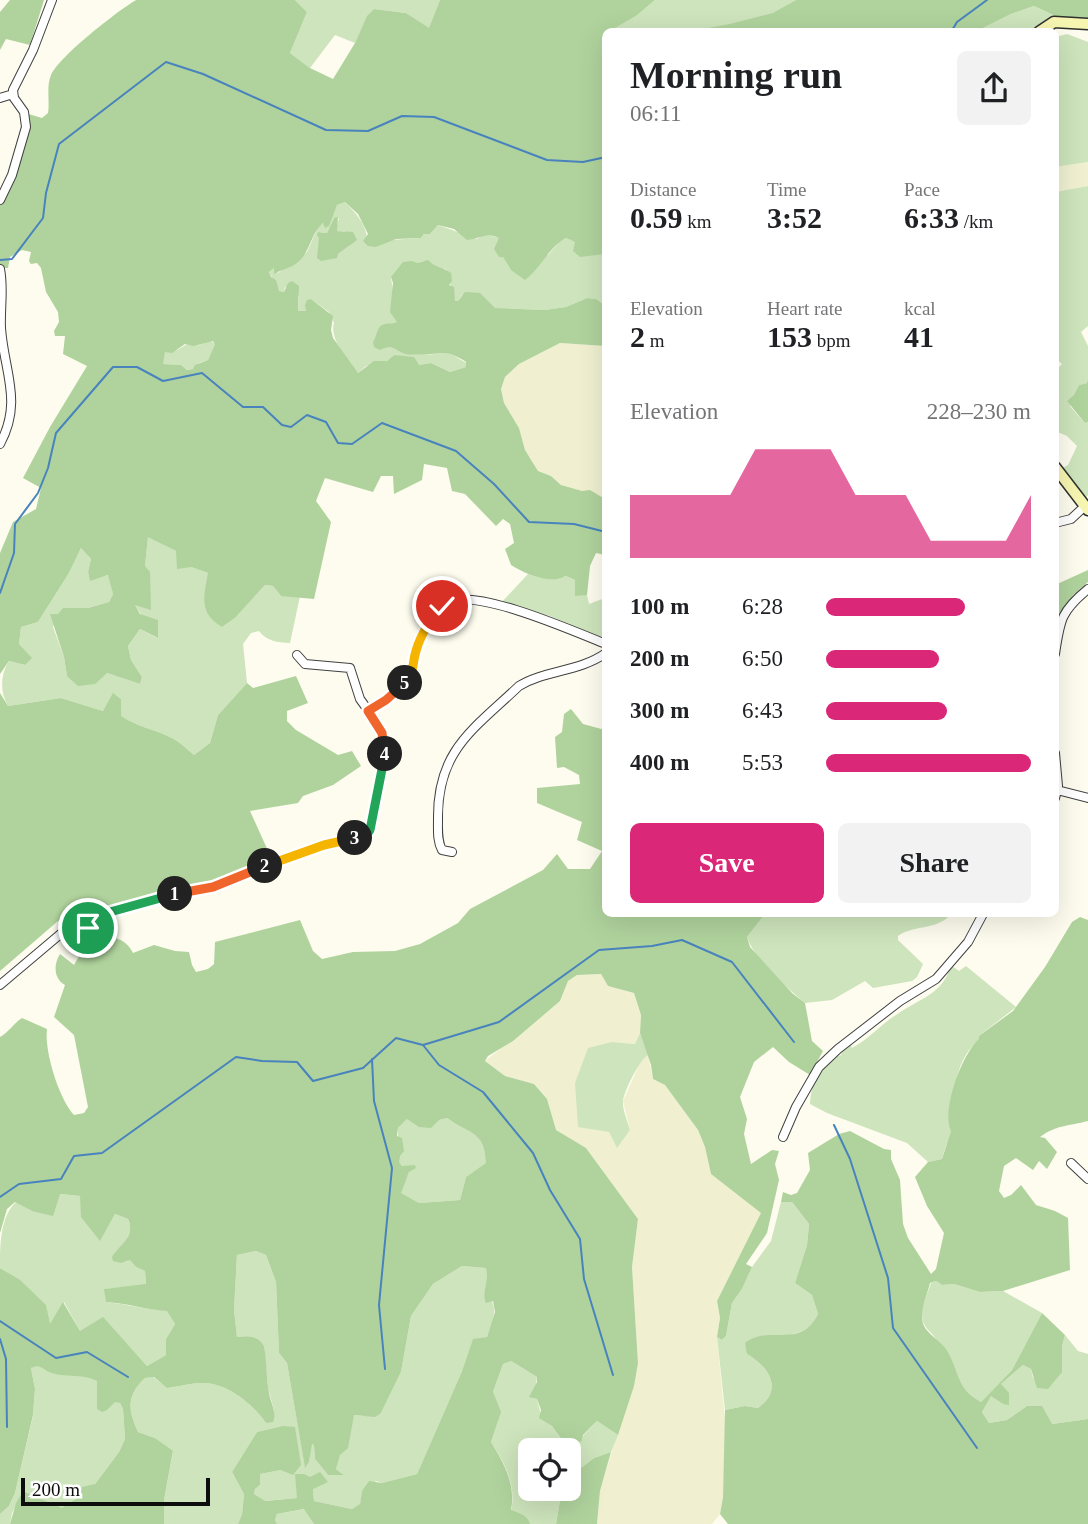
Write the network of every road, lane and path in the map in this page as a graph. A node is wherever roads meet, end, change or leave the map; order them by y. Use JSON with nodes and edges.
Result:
{"nodes":[{"id":1,"x":52,"y":0,"type":"edge"},
{"id":2,"x":1088,"y":24,"type":"edge"},
{"id":3,"x":1045,"y":28,"type":"edge"},
{"id":4,"x":13,"y":94,"type":"junction"},
{"id":5,"x":0,"y":98,"type":"edge"},
{"id":6,"x":0,"y":200,"type":"edge"},
{"id":7,"x":0,"y":269,"type":"edge"},
{"id":8,"x":1,"y":328,"type":"edge"},
{"id":9,"x":3,"y":352,"type":"edge"},
{"id":10,"x":0,"y":444,"type":"edge"},
{"id":11,"x":1059,"y":472,"type":"edge"},
{"id":12,"x":1086,"y":503,"type":"edge"},
{"id":13,"x":1059,"y":522,"type":"edge"},
{"id":14,"x":1088,"y":589,"type":"edge"},
{"id":15,"x":1059,"y":630,"type":"edge"},
{"id":16,"x":602,"y":641,"type":"edge"},
{"id":17,"x":297,"y":655,"type":"dead end"},
{"id":18,"x":602,"y":655,"type":"edge"},
{"id":19,"x":368,"y":711,"type":"junction"},
{"id":20,"x":1059,"y":794,"type":"edge"},
{"id":21,"x":1088,"y":799,"type":"edge"},
{"id":22,"x":452,"y":852,"type":"dead end"},
{"id":23,"x":981,"y":917,"type":"edge"},
{"id":24,"x":0,"y":985,"type":"edge"},
{"id":25,"x":783,"y":1137,"type":"dead end"},
{"id":26,"x":1071,"y":1163,"type":"dead end"},
{"id":27,"x":1088,"y":1179,"type":"edge"}],
"edges":[{"from":1,"to":4,"type":"street"},
{"from":2,"to":3,"type":"street"},
{"from":4,"to":5,"type":"street"},
{"from":4,"to":6,"type":"street"},
{"from":7,"to":8,"type":"street"},
{"from":8,"to":9,"type":"street"},
{"from":9,"to":10,"type":"street"},
{"from":11,"to":12,"type":"street"},
{"from":12,"to":13,"type":"street"},
{"from":14,"to":15,"type":"street"},
{"from":16,"to":19,"type":"street"},
{"from":17,"to":19,"type":"street"},
{"from":18,"to":22,"type":"street"},
{"from":19,"to":24,"type":"street"},
{"from":20,"to":21,"type":"street"},
{"from":23,"to":25,"type":"street"},
{"from":26,"to":27,"type":"street"}]}
